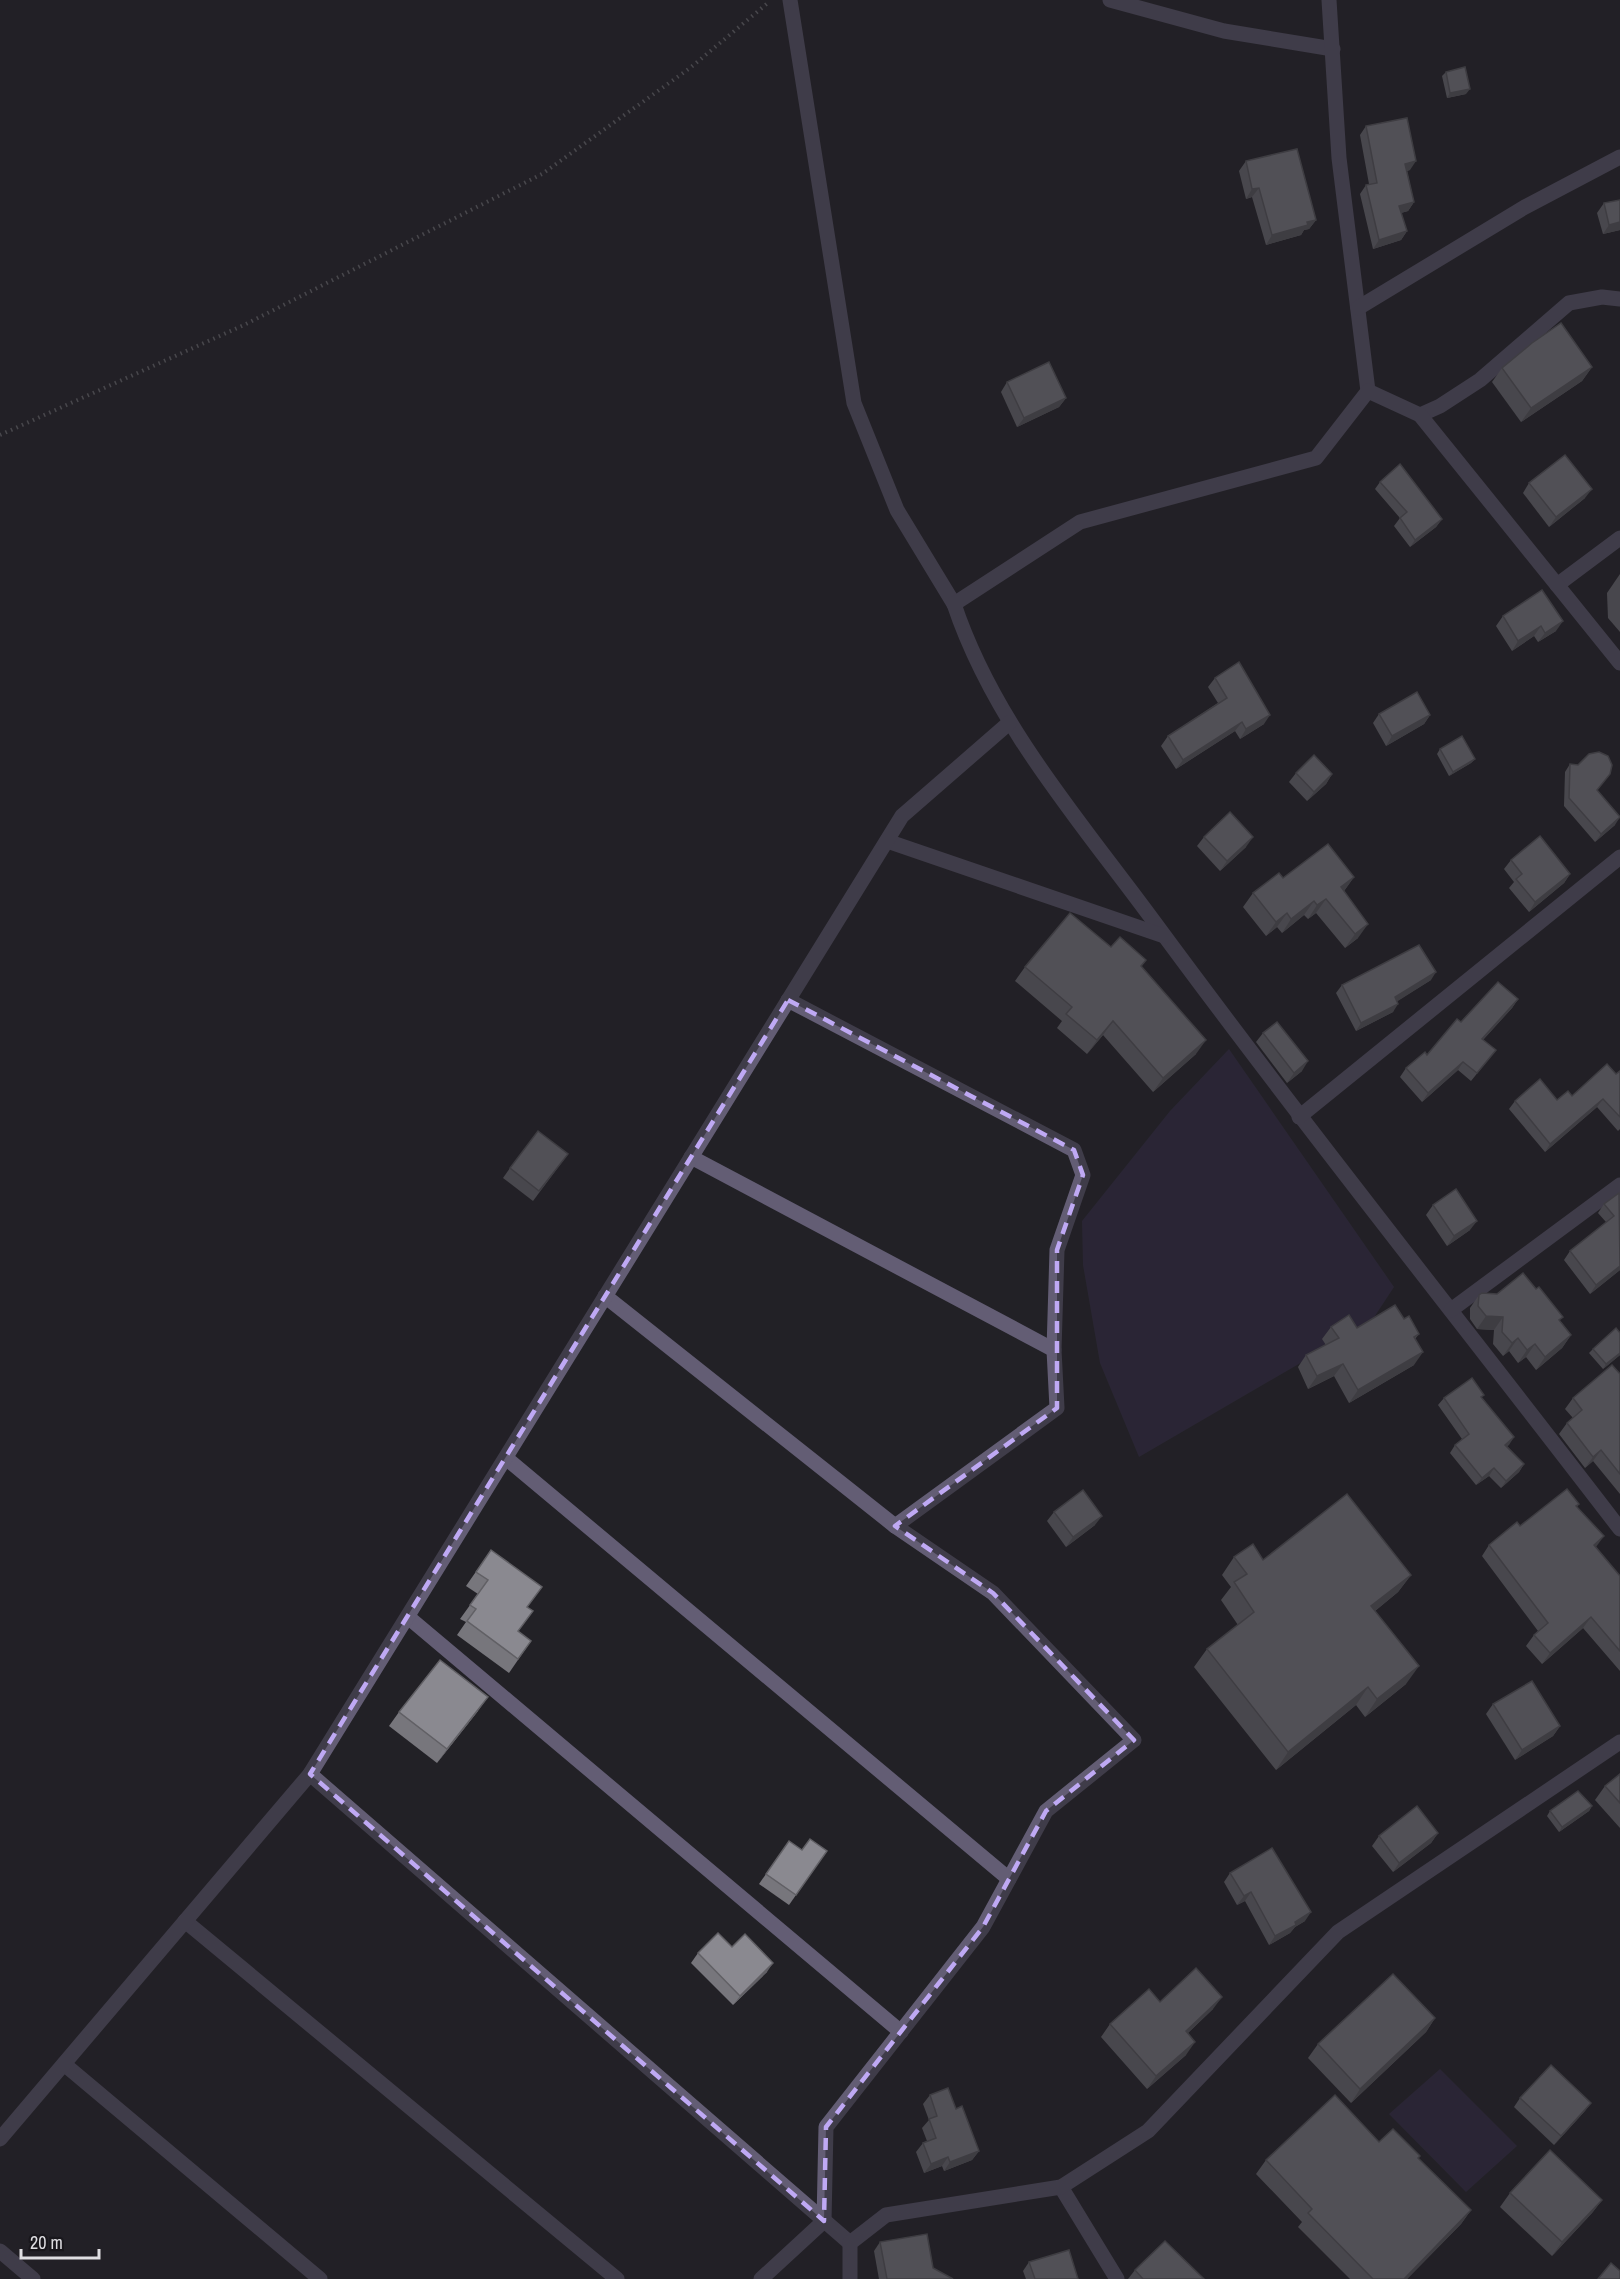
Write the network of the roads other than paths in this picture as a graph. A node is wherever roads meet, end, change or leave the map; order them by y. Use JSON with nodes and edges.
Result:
{"nodes":[{"id":1,"x":790,"y":0,"type":"edge"},
{"id":2,"x":1110,"y":0,"type":"edge"},
{"id":3,"x":1329,"y":0,"type":"edge"},
{"id":4,"x":1333,"y":49,"type":"junction"},
{"id":5,"x":1620,"y":157,"type":"edge"},
{"id":6,"x":1620,"y":299,"type":"edge"},
{"id":7,"x":1358,"y":308,"type":"junction"},
{"id":8,"x":1368,"y":391,"type":"junction"},
{"id":9,"x":1420,"y":415,"type":"junction"},
{"id":10,"x":1620,"y":538,"type":"edge"},
{"id":11,"x":1557,"y":585,"type":"junction"},
{"id":12,"x":954,"y":604,"type":"junction"},
{"id":13,"x":1620,"y":663,"type":"edge"},
{"id":14,"x":1009,"y":723,"type":"junction"},
{"id":15,"x":887,"y":841,"type":"junction"},
{"id":16,"x":1620,"y":857,"type":"edge"},
{"id":17,"x":1164,"y":936,"type":"junction"},
{"id":18,"x":788,"y":1000,"type":"junction"},
{"id":19,"x":1299,"y":1117,"type":"junction"},
{"id":20,"x":691,"y":1157,"type":"junction"},
{"id":21,"x":1620,"y":1185,"type":"edge"},
{"id":22,"x":606,"y":1296,"type":"junction"},
{"id":23,"x":1451,"y":1310,"type":"junction"},
{"id":24,"x":1054,"y":1350,"type":"junction"},
{"id":25,"x":506,"y":1458,"type":"junction"},
{"id":26,"x":895,"y":1526,"type":"junction"},
{"id":27,"x":1620,"y":1529,"type":"edge"},
{"id":28,"x":408,"y":1617,"type":"junction"},
{"id":29,"x":1620,"y":1742,"type":"edge"},
{"id":30,"x":310,"y":1774,"type":"junction"},
{"id":31,"x":1010,"y":1879,"type":"junction"},
{"id":32,"x":185,"y":1921,"type":"junction"},
{"id":33,"x":901,"y":2032,"type":"junction"},
{"id":34,"x":64,"y":2064,"type":"junction"},
{"id":35,"x":0,"y":2139,"type":"edge"},
{"id":36,"x":1061,"y":2187,"type":"junction"},
{"id":37,"x":824,"y":2221,"type":"junction"},
{"id":38,"x":850,"y":2242,"type":"junction"},
{"id":39,"x":0,"y":2251,"type":"edge"},
{"id":40,"x":33,"y":2279,"type":"edge"},
{"id":41,"x":320,"y":2279,"type":"edge"},
{"id":42,"x":617,"y":2279,"type":"edge"},
{"id":43,"x":761,"y":2279,"type":"edge"},
{"id":44,"x":850,"y":2279,"type":"edge"},
{"id":45,"x":1117,"y":2279,"type":"edge"}],
"edges":[{"from":1,"to":12,"type":"street"},
{"from":2,"to":4,"type":"street"},
{"from":3,"to":4,"type":"street"},
{"from":4,"to":7,"type":"street"},
{"from":5,"to":7,"type":"street"},
{"from":6,"to":9,"type":"street"},
{"from":7,"to":8,"type":"street"},
{"from":8,"to":9,"type":"street"},
{"from":8,"to":12,"type":"street"},
{"from":9,"to":11,"type":"street"},
{"from":10,"to":11,"type":"street"},
{"from":11,"to":13,"type":"street"},
{"from":12,"to":14,"type":"street"},
{"from":14,"to":15,"type":"street"},
{"from":14,"to":17,"type":"street"},
{"from":15,"to":17,"type":"street"},
{"from":15,"to":18,"type":"street"},
{"from":16,"to":19,"type":"street"},
{"from":17,"to":19,"type":"street"},
{"from":18,"to":20,"type":"street"},
{"from":18,"to":24,"type":"street"},
{"from":19,"to":23,"type":"street"},
{"from":20,"to":22,"type":"street"},
{"from":20,"to":24,"type":"street"},
{"from":21,"to":23,"type":"street"},
{"from":22,"to":25,"type":"street"},
{"from":22,"to":26,"type":"street"},
{"from":23,"to":27,"type":"street"},
{"from":24,"to":26,"type":"street"},
{"from":25,"to":28,"type":"street"},
{"from":25,"to":31,"type":"street"},
{"from":26,"to":31,"type":"street"},
{"from":28,"to":30,"type":"street"},
{"from":28,"to":33,"type":"street"},
{"from":29,"to":36,"type":"street"},
{"from":30,"to":32,"type":"street"},
{"from":30,"to":37,"type":"street"},
{"from":31,"to":33,"type":"street"},
{"from":32,"to":34,"type":"street"},
{"from":32,"to":42,"type":"street"},
{"from":33,"to":37,"type":"street"},
{"from":34,"to":35,"type":"street"},
{"from":34,"to":41,"type":"street"},
{"from":36,"to":38,"type":"street"},
{"from":36,"to":45,"type":"street"},
{"from":37,"to":38,"type":"street"},
{"from":37,"to":43,"type":"street"},
{"from":38,"to":44,"type":"street"},
{"from":39,"to":40,"type":"street"}]}
